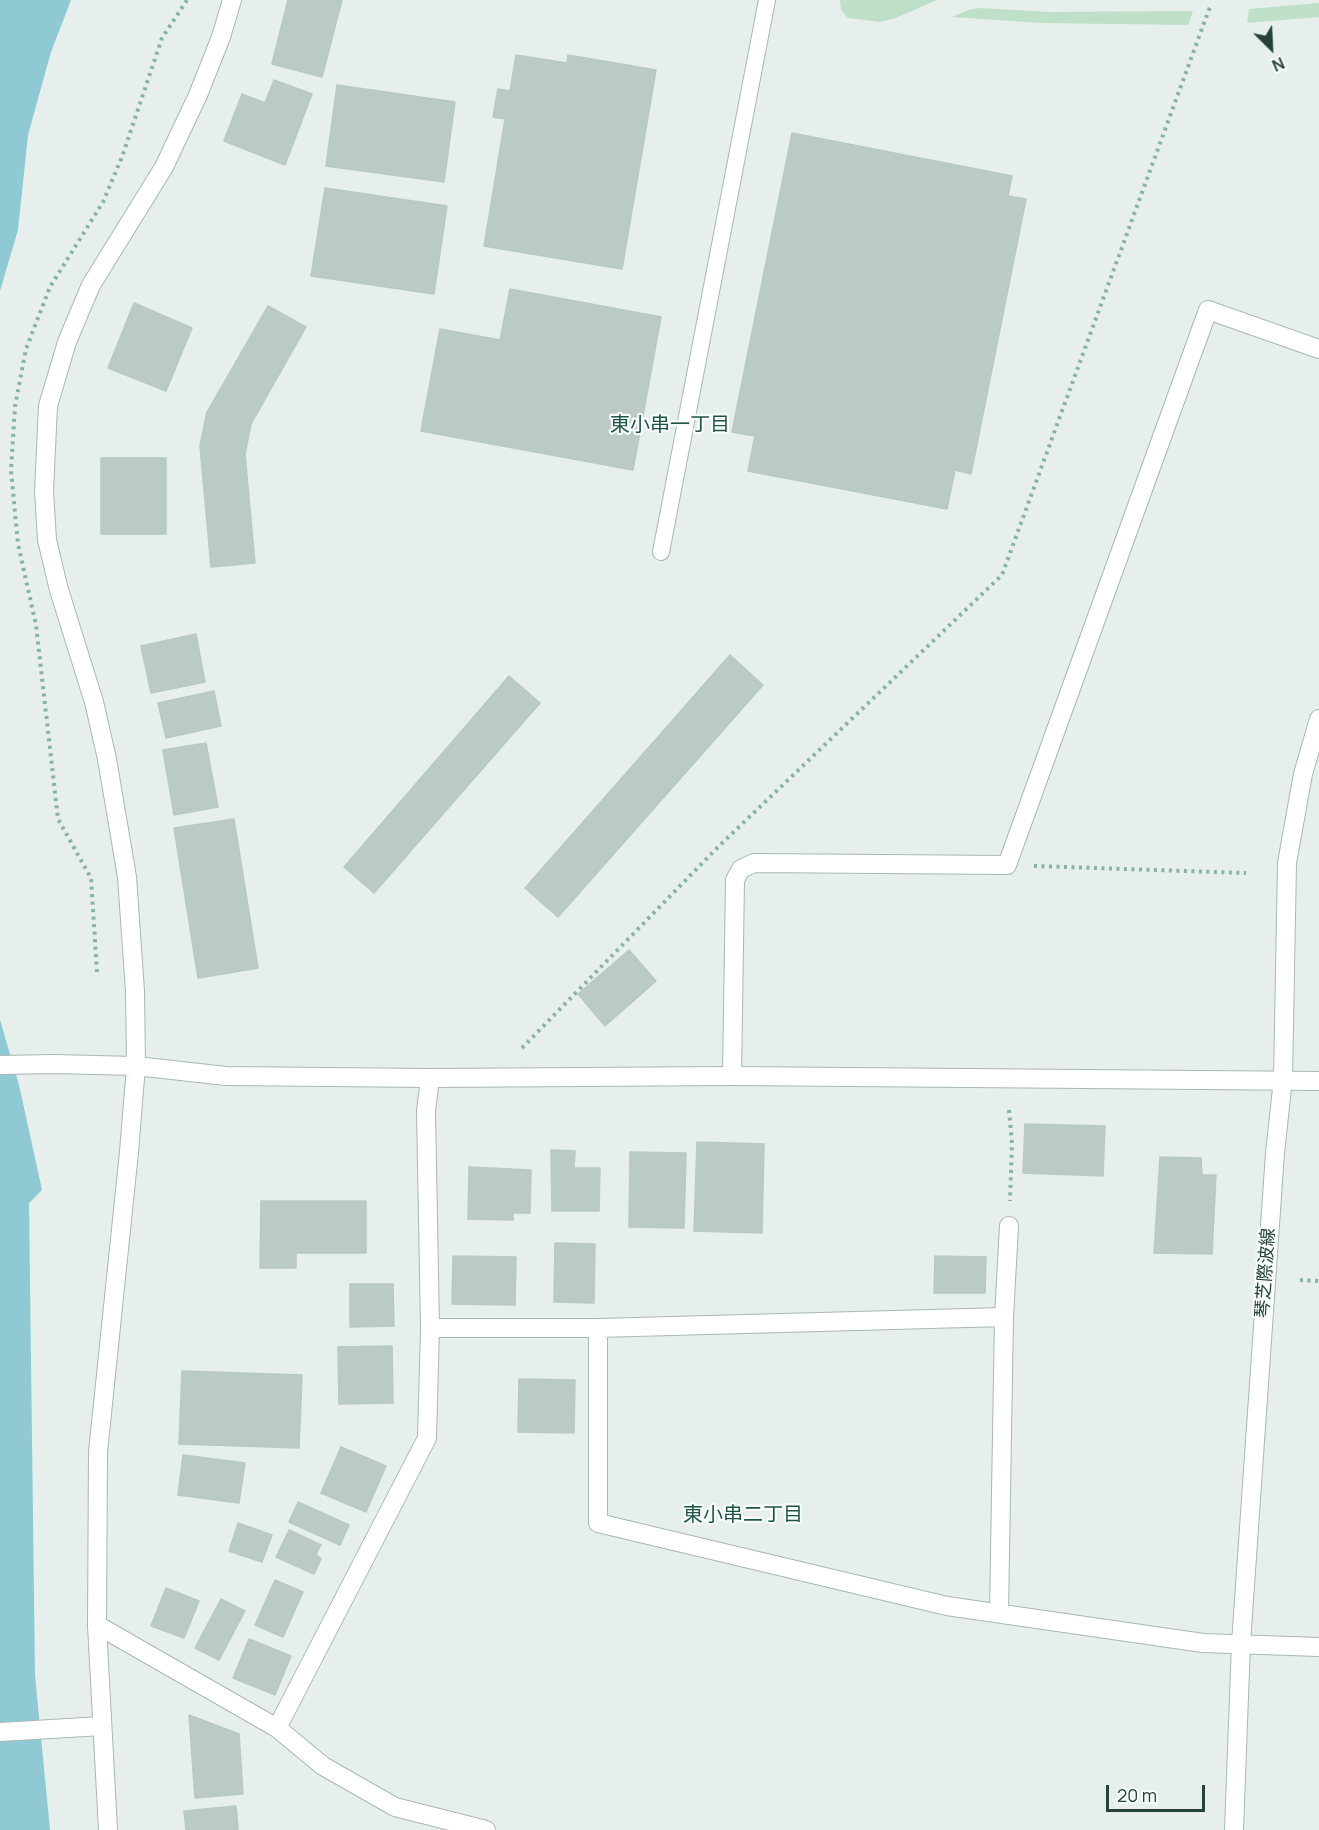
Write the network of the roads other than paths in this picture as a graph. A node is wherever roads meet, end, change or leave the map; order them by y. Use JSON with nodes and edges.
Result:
{"nodes":[{"id":1,"x":232,"y":0,"type":"edge"},
{"id":2,"x":767,"y":0,"type":"edge"},
{"id":3,"x":1319,"y":349,"type":"edge"},
{"id":4,"x":661,"y":552,"type":"dead end"},
{"id":5,"x":1319,"y":719,"type":"edge"},
{"id":6,"x":0,"y":1065,"type":"edge"},
{"id":7,"x":136,"y":1066,"type":"junction"},
{"id":8,"x":732,"y":1076,"type":"junction"},
{"id":9,"x":430,"y":1078,"type":"junction"},
{"id":10,"x":1283,"y":1080,"type":"junction"},
{"id":11,"x":1319,"y":1081,"type":"edge"},
{"id":12,"x":1009,"y":1226,"type":"road end"},
{"id":13,"x":1004,"y":1317,"type":"junction"},
{"id":14,"x":430,"y":1328,"type":"junction"},
{"id":15,"x":598,"y":1328,"type":"junction"},
{"id":16,"x":999,"y":1612,"type":"junction"},
{"id":17,"x":97,"y":1625,"type":"junction"},
{"id":18,"x":1241,"y":1643,"type":"junction"},
{"id":19,"x":1319,"y":1647,"type":"edge"},
{"id":20,"x":102,"y":1726,"type":"junction"},
{"id":21,"x":277,"y":1728,"type":"junction"},
{"id":22,"x":0,"y":1732,"type":"edge"},
{"id":23,"x":108,"y":1830,"type":"edge"},
{"id":24,"x":486,"y":1830,"type":"edge"},
{"id":25,"x":1234,"y":1830,"type":"edge"}],
"edges":[{"from":1,"to":7,"type":"street"},
{"from":2,"to":4,"type":"lane"},
{"from":3,"to":8,"type":"street"},
{"from":5,"to":10,"type":"street","name":"琴芝際波線"},
{"from":6,"to":7,"type":"street"},
{"from":7,"to":9,"type":"street"},
{"from":7,"to":17,"type":"street"},
{"from":8,"to":9,"type":"street"},
{"from":8,"to":10,"type":"street"},
{"from":9,"to":14,"type":"street"},
{"from":10,"to":11,"type":"street"},
{"from":10,"to":18,"type":"street","name":"琴芝際波線"},
{"from":12,"to":13,"type":"street"},
{"from":13,"to":15,"type":"street"},
{"from":13,"to":16,"type":"street"},
{"from":14,"to":15,"type":"street"},
{"from":14,"to":21,"type":"street"},
{"from":15,"to":16,"type":"street"},
{"from":16,"to":18,"type":"street"},
{"from":17,"to":20,"type":"street"},
{"from":17,"to":21,"type":"street"},
{"from":18,"to":19,"type":"street"},
{"from":18,"to":25,"type":"street","name":"琴芝際波線"},
{"from":20,"to":22,"type":"street"},
{"from":20,"to":23,"type":"street"},
{"from":21,"to":24,"type":"street"}]}
